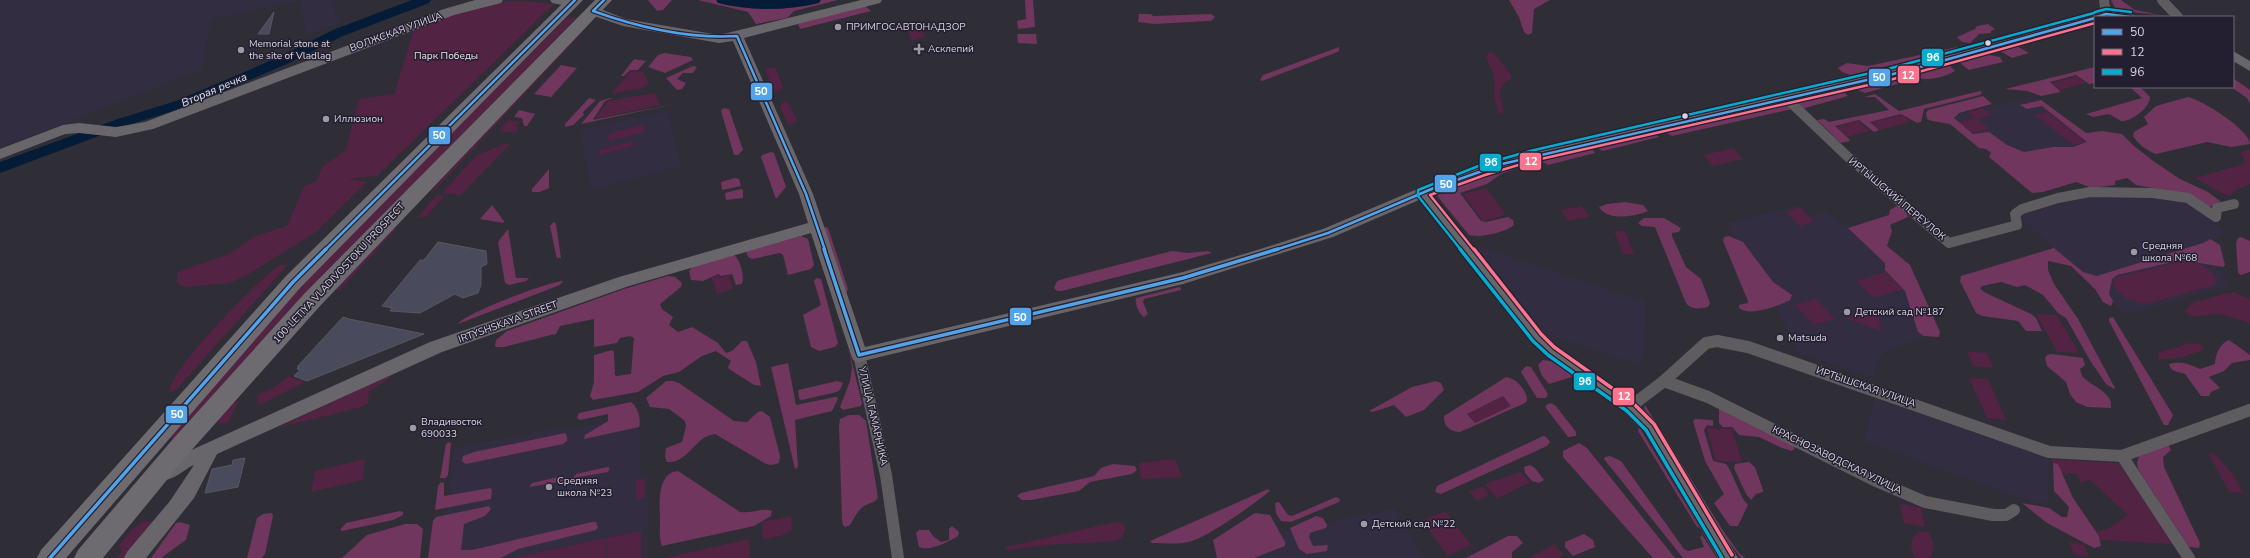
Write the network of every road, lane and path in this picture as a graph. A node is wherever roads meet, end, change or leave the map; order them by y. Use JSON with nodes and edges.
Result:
{"nodes":[{"id":1,"x":497,"y":0,"type":"edge"},
{"id":2,"x":876,"y":0,"type":"edge"},
{"id":3,"x":2104,"y":0,"type":"edge"},
{"id":4,"x":2162,"y":0,"type":"edge"},
{"id":5,"x":568,"y":1,"type":"edge"},
{"id":6,"x":598,"y":5,"type":"edge"},
{"id":7,"x":2099,"y":16,"type":"edge"},
{"id":8,"x":2177,"y":16,"type":"edge"},
{"id":9,"x":2094,"y":17,"type":"edge"},
{"id":10,"x":738,"y":36,"type":"junction"},
{"id":11,"x":2234,"y":56,"type":"edge"},
{"id":12,"x":2250,"y":67,"type":"edge"},
{"id":13,"x":1787,"y":99,"type":"junction"},
{"id":14,"x":0,"y":154,"type":"edge"},
{"id":15,"x":1422,"y":193,"type":"junction"},
{"id":16,"x":2234,"y":204,"type":"dead end"},
{"id":17,"x":817,"y":226,"type":"junction"},
{"id":18,"x":859,"y":355,"type":"junction"},
{"id":19,"x":1664,"y":381,"type":"junction"},
{"id":20,"x":1630,"y":407,"type":"junction"},
{"id":21,"x":2250,"y":410,"type":"edge"},
{"id":22,"x":196,"y":429,"type":"junction"},
{"id":23,"x":210,"y":449,"type":"junction"},
{"id":24,"x":2122,"y":456,"type":"junction"},
{"id":25,"x":122,"y":475,"type":"junction"},
{"id":26,"x":152,"y":482,"type":"junction"},
{"id":27,"x":2014,"y":510,"type":"dead end"},
{"id":28,"x":50,"y":558,"type":"edge"},
{"id":29,"x":87,"y":558,"type":"edge"},
{"id":30,"x":134,"y":558,"type":"edge"},
{"id":31,"x":898,"y":558,"type":"edge"},
{"id":32,"x":1728,"y":558,"type":"edge"},
{"id":33,"x":2189,"y":558,"type":"edge"}],
"edges":[{"from":1,"to":14,"type":"main road","name":"ВОЛЖСКАЯ УЛИЦА"},
{"from":2,"to":10,"type":"main road"},
{"from":3,"to":7,"type":"street"},
{"from":4,"to":8,"type":"street"},
{"from":5,"to":25,"type":"highway"},
{"from":6,"to":10,"type":"main road"},
{"from":6,"to":22,"type":"highway","name":"100-LETIYA VLADIVOSTOKU PROSPECT"},
{"from":9,"to":13,"type":"main road"},
{"from":10,"to":17,"type":"main road","name":"УЛИЦА ГАМАРНИКА"},
{"from":11,"to":12,"type":"main road"},
{"from":13,"to":15,"type":"main road"},
{"from":13,"to":16,"type":"street","name":"ИРТЫШСКИЙ ПЕРЕУЛОК"},
{"from":15,"to":18,"type":"main road"},
{"from":15,"to":20,"type":"main road"},
{"from":17,"to":18,"type":"main road","name":"УЛИЦА ГАМАРНИКА"},
{"from":17,"to":23,"type":"main road","name":"IRTYSHSKAYA STREET"},
{"from":18,"to":31,"type":"street","name":"УЛИЦА ГАМАРНИКА"},
{"from":19,"to":20,"type":"street","name":"ИРТЫШСКАЯ УЛИЦА"},
{"from":19,"to":24,"type":"street","name":"ИРТЫШСКАЯ УЛИЦА"},
{"from":19,"to":27,"type":"street","name":"КРАСНОЗАВОДСКАЯ УЛИЦА"},
{"from":20,"to":32,"type":"main road"},
{"from":21,"to":24,"type":"street","name":"ИРТЫШСКАЯ УЛИЦА"},
{"from":22,"to":23,"type":"main road"},
{"from":22,"to":26,"type":"highway","name":"100-LETIYA VLADIVOSTOKU PROSPECT"},
{"from":23,"to":26,"type":"main road","name":"IRTYSHSKAYA STREET"},
{"from":23,"to":30,"type":"main road"},
{"from":24,"to":33,"type":"street"},
{"from":25,"to":26,"type":"highway"},
{"from":25,"to":28,"type":"highway"},
{"from":26,"to":29,"type":"highway","name":"100-LETIYA VLADIVOSTOKU PROSPECT"}]}
